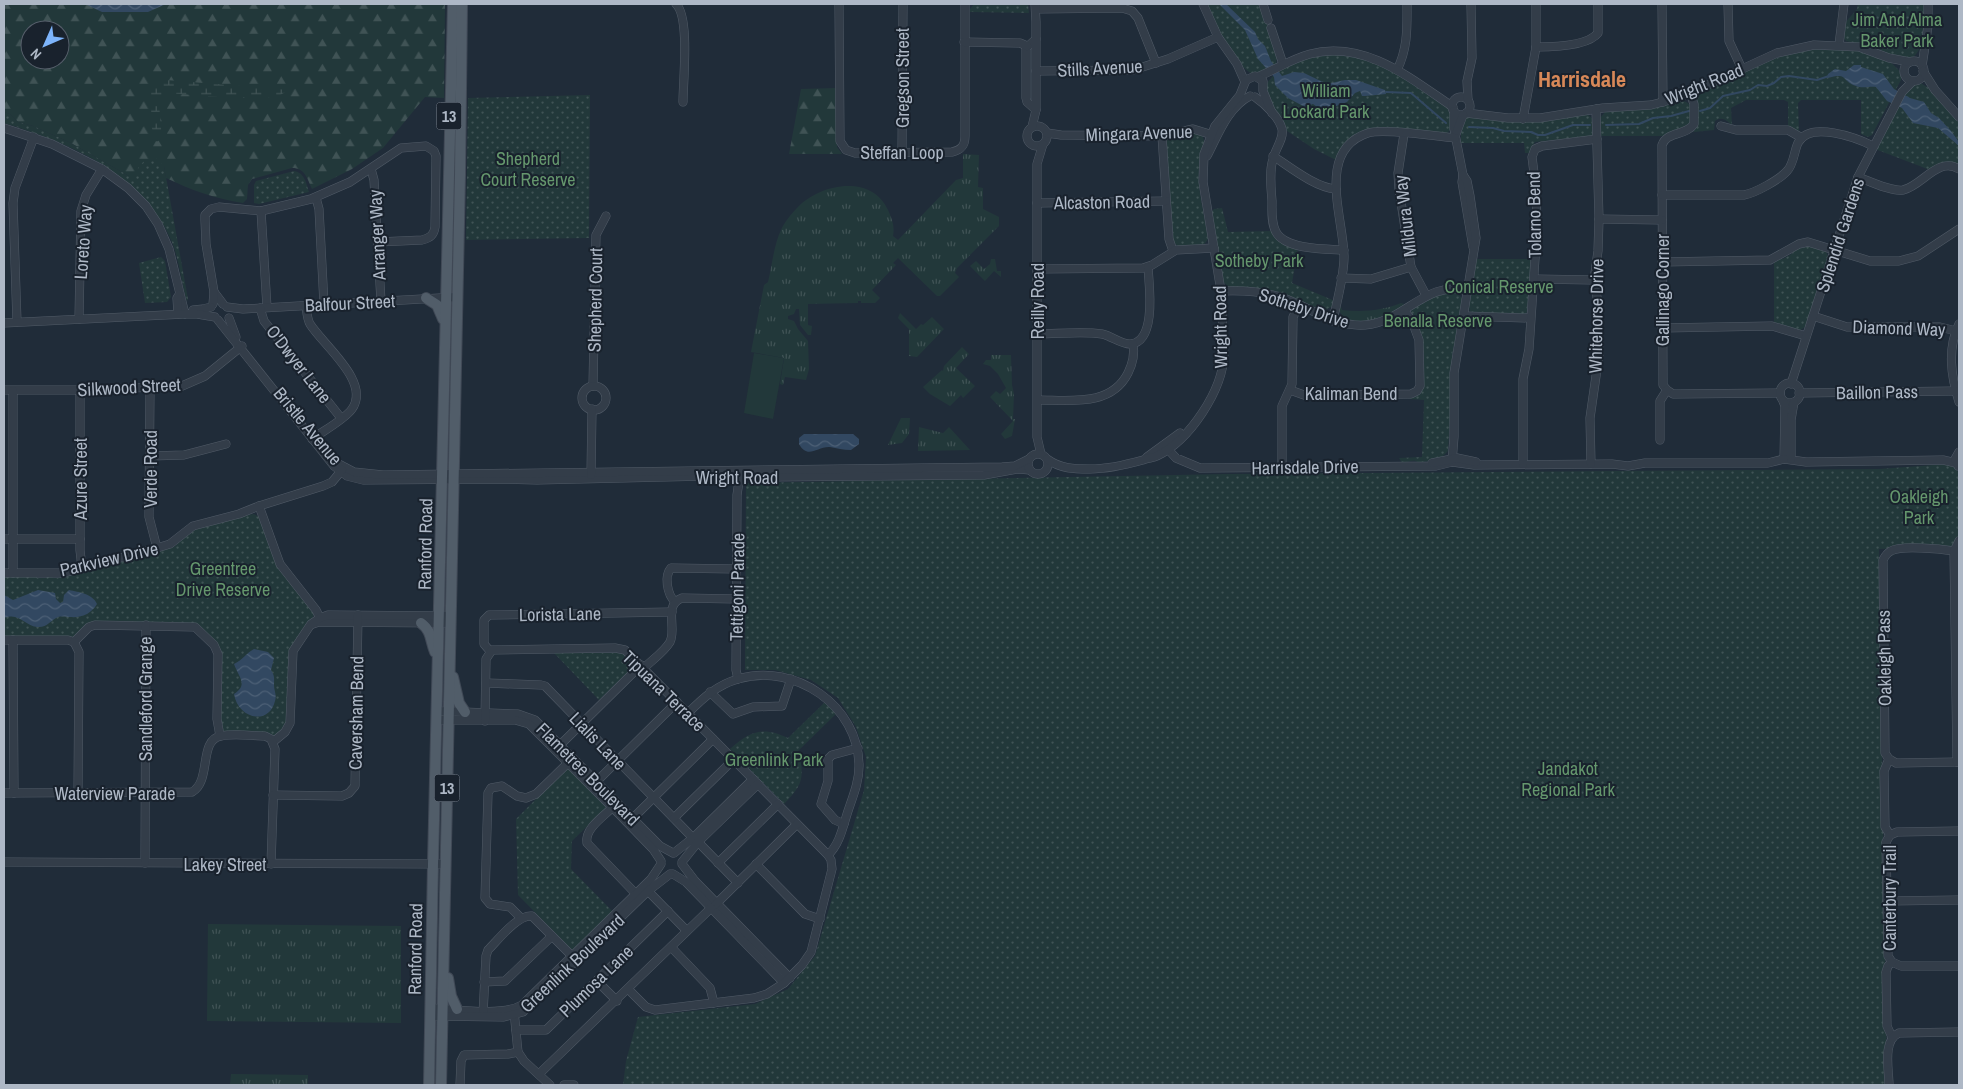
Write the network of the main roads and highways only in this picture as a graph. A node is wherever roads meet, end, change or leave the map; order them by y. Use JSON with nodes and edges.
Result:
{"nodes":[{"id":1,"x":453,"y":4,"type":"edge"},
{"id":2,"x":462,"y":4,"type":"edge"},
{"id":3,"x":426,"y":298,"type":"road end"},
{"id":4,"x":445,"y":325,"type":"junction"},
{"id":5,"x":447,"y":476,"type":"junction"},
{"id":6,"x":421,"y":623,"type":"road end"},
{"id":7,"x":438,"y":657,"type":"junction"},
{"id":8,"x":450,"y":667,"type":"junction"},
{"id":9,"x":465,"y":712,"type":"road end"},
{"id":10,"x":443,"y":960,"type":"junction"},
{"id":11,"x":457,"y":1009,"type":"road end"},
{"id":12,"x":429,"y":1085,"type":"edge"},
{"id":13,"x":440,"y":1085,"type":"edge"}],
"edges":[{"from":1,"to":4,"type":"main road","name":"Ranford Road","number":"13"},
{"from":2,"to":5,"type":"main road","name":"Ranford Road","number":"13"},
{"from":3,"to":4,"type":"main road"},
{"from":4,"to":5,"type":"main road","name":"Ranford Road","number":"13"},
{"from":5,"to":7,"type":"main road","name":"Ranford Road","number":"13"},
{"from":5,"to":8,"type":"main road","name":"Ranford Road","number":"13"},
{"from":6,"to":7,"type":"main road"},
{"from":7,"to":12,"type":"main road","name":"Ranford Road","number":"13"},
{"from":8,"to":9,"type":"main road"},
{"from":8,"to":10,"type":"main road","name":"Ranford Road","number":"13"},
{"from":10,"to":11,"type":"main road"},
{"from":10,"to":13,"type":"main road","name":"Ranford Road","number":"13"}]}
